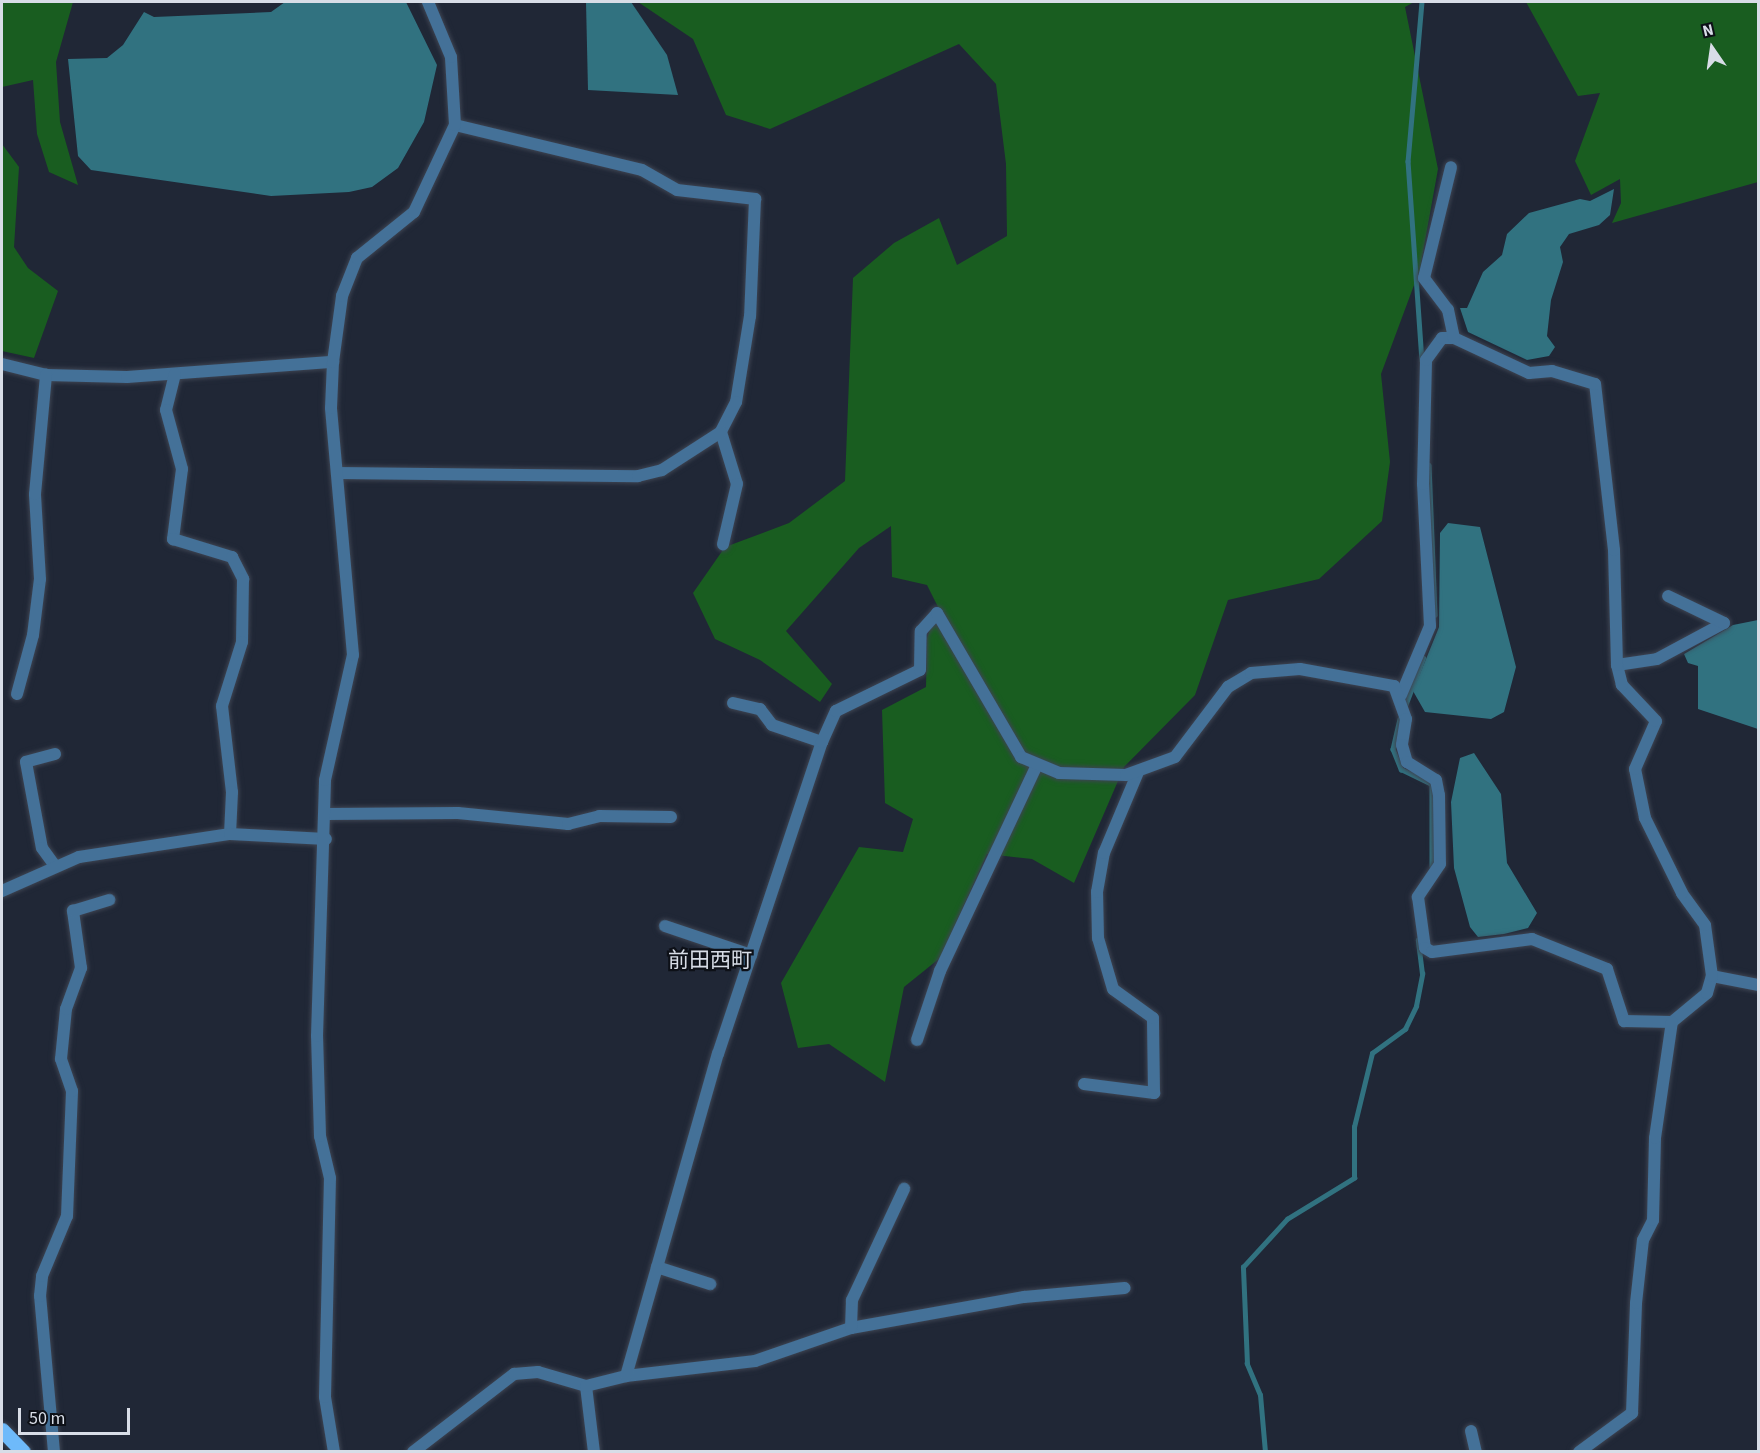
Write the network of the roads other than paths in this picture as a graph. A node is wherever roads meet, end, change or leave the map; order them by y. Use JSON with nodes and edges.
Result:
{"nodes":[{"id":1,"x":428,"y":2,"type":"edge"},
{"id":2,"x":455,"y":125,"type":"junction"},
{"id":3,"x":1451,"y":167,"type":"dead end"},
{"id":4,"x":1454,"y":338,"type":"junction"},
{"id":5,"x":333,"y":362,"type":"junction"},
{"id":6,"x":2,"y":364,"type":"edge"},
{"id":7,"x":175,"y":374,"type":"junction"},
{"id":8,"x":46,"y":375,"type":"junction"},
{"id":9,"x":721,"y":432,"type":"junction"},
{"id":10,"x":337,"y":473,"type":"junction"},
{"id":11,"x":723,"y":544,"type":"dead end"},
{"id":12,"x":1668,"y":596,"type":"dead end"},
{"id":13,"x":1617,"y":665,"type":"junction"},
{"id":14,"x":17,"y":694,"type":"dead end"},
{"id":15,"x":1402,"y":700,"type":"junction"},
{"id":16,"x":733,"y":703,"type":"dead end"},
{"id":17,"x":822,"y":742,"type":"junction"},
{"id":18,"x":55,"y":754,"type":"dead end"},
{"id":19,"x":1036,"y":767,"type":"junction"},
{"id":20,"x":1138,"y":772,"type":"junction"},
{"id":21,"x":326,"y":814,"type":"junction"},
{"id":22,"x":671,"y":817,"type":"dead end"},
{"id":23,"x":230,"y":834,"type":"junction"},
{"id":24,"x":326,"y":839,"type":"junction"},
{"id":25,"x":55,"y":866,"type":"junction"},
{"id":26,"x":2,"y":891,"type":"edge"},
{"id":27,"x":109,"y":900,"type":"dead end"},
{"id":28,"x":665,"y":926,"type":"dead end"},
{"id":29,"x":751,"y":954,"type":"junction"},
{"id":30,"x":1712,"y":976,"type":"junction"},
{"id":31,"x":1758,"y":985,"type":"edge"},
{"id":32,"x":1672,"y":1022,"type":"junction"},
{"id":33,"x":917,"y":1040,"type":"dead end"},
{"id":34,"x":1084,"y":1084,"type":"dead end"},
{"id":35,"x":904,"y":1189,"type":"dead end"},
{"id":36,"x":657,"y":1268,"type":"junction"},
{"id":37,"x":710,"y":1284,"type":"dead end"},
{"id":38,"x":1125,"y":1288,"type":"dead end"},
{"id":39,"x":851,"y":1328,"type":"junction"},
{"id":40,"x":626,"y":1376,"type":"junction"},
{"id":41,"x":586,"y":1386,"type":"junction"},
{"id":42,"x":2,"y":1430,"type":"edge"},
{"id":43,"x":1471,"y":1431,"type":"dead end"},
{"id":44,"x":23,"y":1452,"type":"edge"},
{"id":45,"x":54,"y":1452,"type":"edge"},
{"id":46,"x":334,"y":1452,"type":"edge"},
{"id":47,"x":413,"y":1452,"type":"edge"},
{"id":48,"x":594,"y":1452,"type":"edge"},
{"id":49,"x":1476,"y":1452,"type":"edge"},
{"id":50,"x":1579,"y":1452,"type":"edge"}],
"edges":[{"from":1,"to":2,"type":"street"},
{"from":2,"to":5,"type":"street"},
{"from":2,"to":9,"type":"street"},
{"from":3,"to":4,"type":"street"},
{"from":4,"to":13,"type":"street"},
{"from":4,"to":15,"type":"street"},
{"from":5,"to":7,"type":"street"},
{"from":5,"to":10,"type":"street"},
{"from":6,"to":8,"type":"street"},
{"from":7,"to":8,"type":"street"},
{"from":7,"to":23,"type":"street"},
{"from":8,"to":14,"type":"street"},
{"from":9,"to":10,"type":"street"},
{"from":9,"to":11,"type":"street"},
{"from":10,"to":21,"type":"street"},
{"from":12,"to":13,"type":"street"},
{"from":13,"to":30,"type":"street"},
{"from":15,"to":20,"type":"street"},
{"from":15,"to":32,"type":"street"},
{"from":16,"to":17,"type":"street"},
{"from":17,"to":19,"type":"street"},
{"from":17,"to":29,"type":"street"},
{"from":18,"to":25,"type":"street"},
{"from":19,"to":20,"type":"street"},
{"from":19,"to":33,"type":"street"},
{"from":20,"to":34,"type":"street"},
{"from":21,"to":22,"type":"street"},
{"from":21,"to":24,"type":"street"},
{"from":23,"to":24,"type":"street"},
{"from":23,"to":25,"type":"street"},
{"from":24,"to":46,"type":"street"},
{"from":25,"to":26,"type":"street"},
{"from":27,"to":45,"type":"street"},
{"from":28,"to":29,"type":"street"},
{"from":29,"to":36,"type":"street"},
{"from":30,"to":31,"type":"street"},
{"from":30,"to":32,"type":"street"},
{"from":32,"to":50,"type":"street"},
{"from":35,"to":39,"type":"street"},
{"from":36,"to":37,"type":"street"},
{"from":36,"to":40,"type":"street"},
{"from":38,"to":39,"type":"street"},
{"from":39,"to":40,"type":"street"},
{"from":40,"to":41,"type":"street"},
{"from":41,"to":47,"type":"street"},
{"from":41,"to":48,"type":"street"},
{"from":42,"to":44,"type":"main road"},
{"from":43,"to":49,"type":"street"}]}
